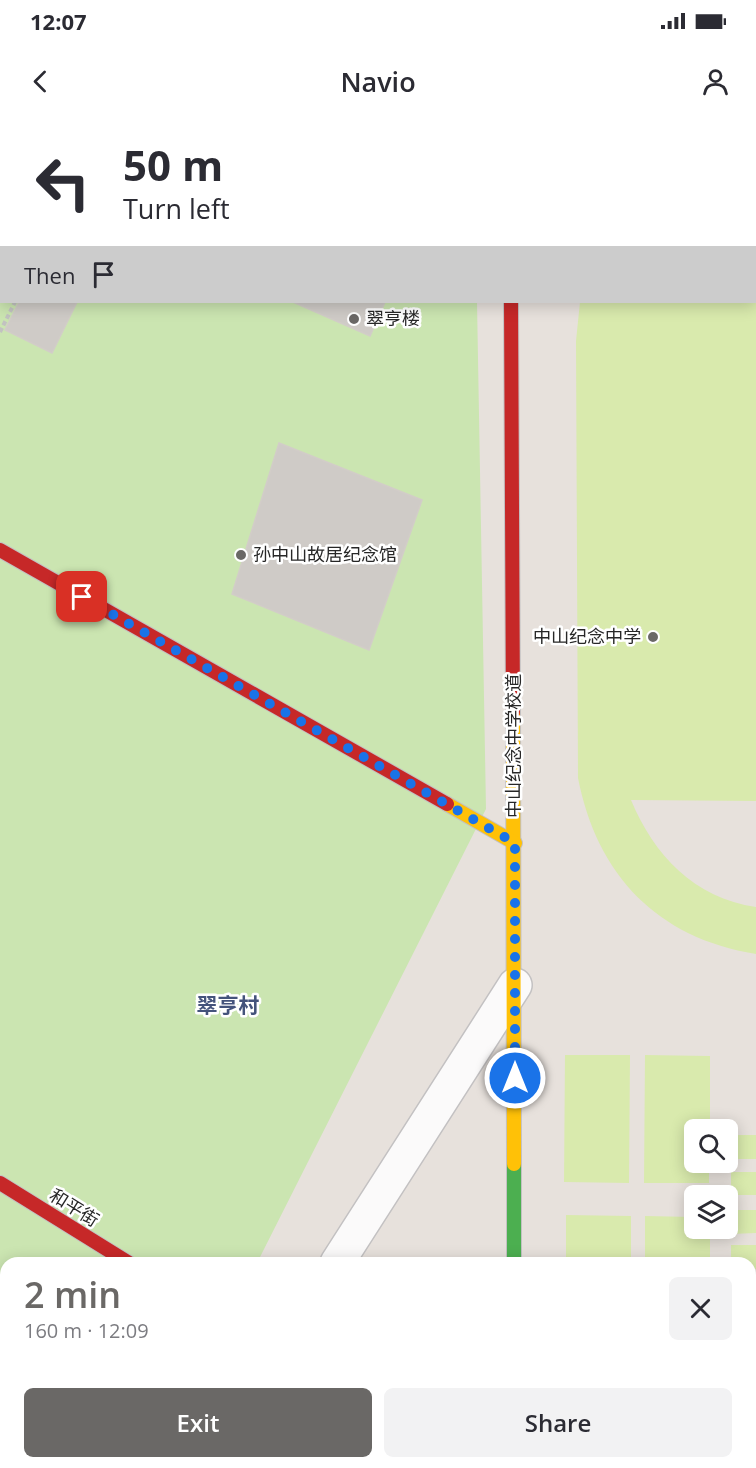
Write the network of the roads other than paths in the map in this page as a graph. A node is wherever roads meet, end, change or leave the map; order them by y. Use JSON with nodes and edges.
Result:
{"nodes":[{"id":1,"x":511,"y":303,"type":"edge"},
{"id":2,"x":0,"y":550,"type":"edge"},
{"id":3,"x":515,"y":843,"type":"junction"},
{"id":4,"x":515,"y":985,"type":"junction"},
{"id":5,"x":0,"y":1183,"type":"edge"},
{"id":6,"x":119,"y":1257,"type":"edge"},
{"id":7,"x":341,"y":1257,"type":"edge"},
{"id":8,"x":514,"y":1257,"type":"edge"}],
"edges":[{"from":1,"to":3,"type":"street","name":"中山纪念中学校道"},
{"from":2,"to":3,"type":"street"},
{"from":3,"to":4,"type":"street","name":"中山纪念中学校道"},
{"from":4,"to":7,"type":"street"},
{"from":4,"to":8,"type":"street","name":"中山纪念中学校道"},
{"from":5,"to":6,"type":"street","name":"和平街"}]}
